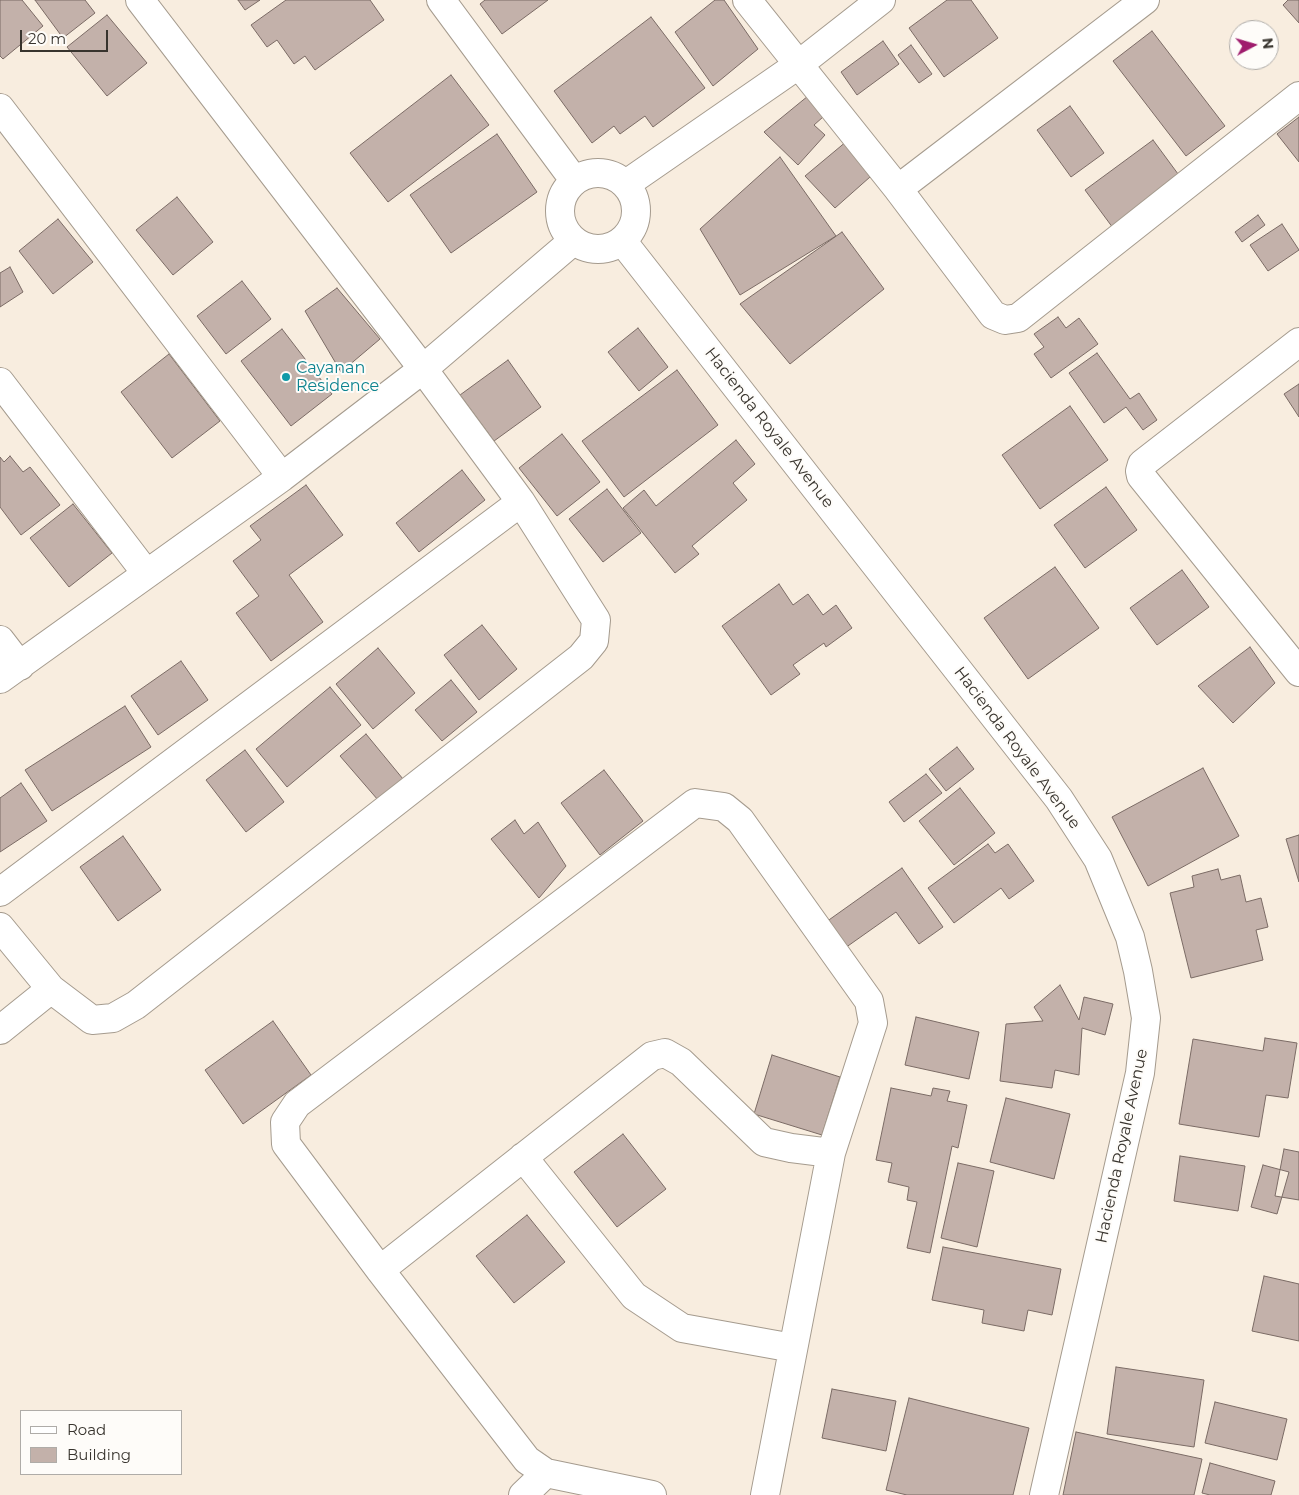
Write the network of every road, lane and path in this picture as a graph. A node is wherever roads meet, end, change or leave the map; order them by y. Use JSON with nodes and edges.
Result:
{"nodes":[{"id":1,"x":140,"y":0,"type":"edge"},
{"id":2,"x":442,"y":0,"type":"edge"},
{"id":3,"x":747,"y":0,"type":"edge"},
{"id":4,"x":881,"y":0,"type":"edge"},
{"id":5,"x":1144,"y":0,"type":"edge"},
{"id":6,"x":798,"y":65,"type":"junction"},
{"id":7,"x":1299,"y":96,"type":"edge"},
{"id":8,"x":0,"y":108,"type":"edge"},
{"id":9,"x":574,"y":180,"type":"junction"},
{"id":10,"x":626,"y":184,"type":"junction"},
{"id":11,"x":898,"y":189,"type":"junction"},
{"id":12,"x":573,"y":241,"type":"junction"},
{"id":13,"x":623,"y":242,"type":"junction"},
{"id":14,"x":1299,"y":342,"type":"edge"},
{"id":15,"x":423,"y":369,"type":"junction"},
{"id":16,"x":0,"y":382,"type":"edge"},
{"id":17,"x":282,"y":477,"type":"junction"},
{"id":18,"x":521,"y":502,"type":"junction"},
{"id":19,"x":146,"y":573,"type":"junction"},
{"id":20,"x":0,"y":640,"type":"edge"},
{"id":21,"x":10,"y":672,"type":"edge"},
{"id":22,"x":1299,"y":672,"type":"edge"},
{"id":23,"x":0,"y":892,"type":"edge"},
{"id":24,"x":0,"y":927,"type":"edge"},
{"id":25,"x":51,"y":989,"type":"junction"},
{"id":26,"x":0,"y":1030,"type":"edge"},
{"id":27,"x":831,"y":1153,"type":"junction"},
{"id":28,"x":523,"y":1157,"type":"junction"},
{"id":29,"x":380,"y":1270,"type":"junction"},
{"id":30,"x":793,"y":1348,"type":"junction"},
{"id":31,"x":546,"y":1473,"type":"junction"},
{"id":32,"x":523,"y":1495,"type":"edge"},
{"id":33,"x":652,"y":1495,"type":"edge"},
{"id":34,"x":764,"y":1495,"type":"edge"},
{"id":35,"x":1044,"y":1495,"type":"edge"}],
"edges":[{"from":1,"to":15,"type":"street"},
{"from":2,"to":9,"type":"street"},
{"from":3,"to":6,"type":"street"},
{"from":4,"to":6,"type":"street"},
{"from":5,"to":11,"type":"street"},
{"from":6,"to":10,"type":"street"},
{"from":6,"to":11,"type":"street"},
{"from":7,"to":11,"type":"street"},
{"from":8,"to":17,"type":"street"},
{"from":9,"to":10,"type":"street"},
{"from":9,"to":12,"type":"street"},
{"from":10,"to":13,"type":"street"},
{"from":12,"to":13,"type":"street"},
{"from":12,"to":15,"type":"street"},
{"from":13,"to":35,"type":"street","name":"Hacienda Royale Avenue"},
{"from":14,"to":22,"type":"street"},
{"from":15,"to":17,"type":"street"},
{"from":15,"to":18,"type":"street"},
{"from":16,"to":19,"type":"street"},
{"from":17,"to":19,"type":"street"},
{"from":18,"to":23,"type":"street"},
{"from":18,"to":25,"type":"street"},
{"from":19,"to":21,"type":"street"},
{"from":20,"to":21,"type":"street"},
{"from":24,"to":25,"type":"street"},
{"from":25,"to":26,"type":"street"},
{"from":27,"to":28,"type":"street"},
{"from":27,"to":29,"type":"street"},
{"from":27,"to":30,"type":"street"},
{"from":28,"to":29,"type":"street"},
{"from":28,"to":30,"type":"street"},
{"from":29,"to":31,"type":"street"},
{"from":30,"to":34,"type":"street"},
{"from":31,"to":32,"type":"street"},
{"from":31,"to":33,"type":"street"}]}
